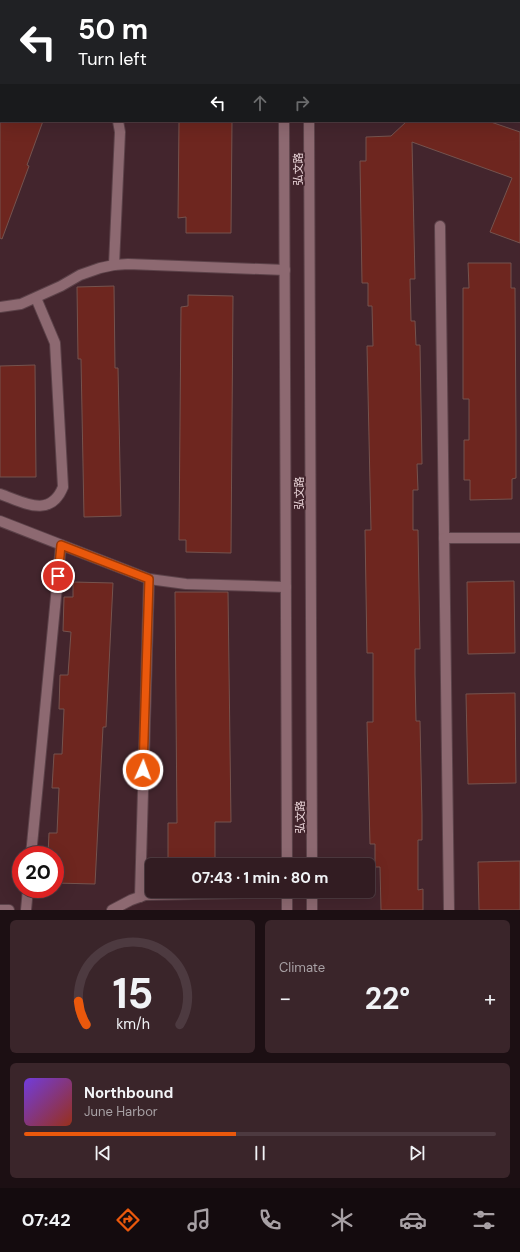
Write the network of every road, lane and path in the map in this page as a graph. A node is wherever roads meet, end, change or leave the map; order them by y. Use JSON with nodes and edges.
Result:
{"nodes":[{"id":1,"x":118,"y":122,"type":"edge"},
{"id":2,"x":284,"y":122,"type":"edge"},
{"id":3,"x":309,"y":122,"type":"edge"},
{"id":4,"x":440,"y":226,"type":"dead end"},
{"id":5,"x":114,"y":265,"type":"junction"},
{"id":6,"x":285,"y":270,"type":"junction"},
{"id":7,"x":36,"y":298,"type":"junction"},
{"id":8,"x":0,"y":307,"type":"edge"},
{"id":9,"x":0,"y":494,"type":"edge"},
{"id":10,"x":0,"y":521,"type":"edge"},
{"id":11,"x":444,"y":538,"type":"junction"},
{"id":12,"x":520,"y":538,"type":"edge"},
{"id":13,"x":61,"y":545,"type":"junction"},
{"id":14,"x":149,"y":579,"type":"junction"},
{"id":15,"x":286,"y":587,"type":"junction"},
{"id":16,"x":32,"y":846,"type":"edge"},
{"id":17,"x":287,"y":858,"type":"edge"},
{"id":18,"x":312,"y":858,"type":"edge"},
{"id":19,"x":145,"y":895,"type":"edge"},
{"id":20,"x":140,"y":897,"type":"junction"},
{"id":21,"x":27,"y":898,"type":"edge"},
{"id":22,"x":287,"y":898,"type":"edge"},
{"id":23,"x":312,"y":898,"type":"edge"},
{"id":24,"x":0,"y":910,"type":"edge"},
{"id":25,"x":9,"y":910,"type":"edge"},
{"id":26,"x":26,"y":910,"type":"edge"},
{"id":27,"x":112,"y":910,"type":"edge"},
{"id":28,"x":287,"y":910,"type":"edge"},
{"id":29,"x":312,"y":910,"type":"edge"},
{"id":30,"x":449,"y":910,"type":"edge"}],
"edges":[{"from":1,"to":5,"type":"street"},
{"from":2,"to":6,"type":"street","name":"弘文路"},
{"from":3,"to":18,"type":"street","name":"弘文路"},
{"from":4,"to":11,"type":"street"},
{"from":5,"to":6,"type":"street"},
{"from":5,"to":7,"type":"street"},
{"from":6,"to":15,"type":"street","name":"弘文路"},
{"from":7,"to":8,"type":"street"},
{"from":7,"to":9,"type":"street"},
{"from":10,"to":13,"type":"street"},
{"from":11,"to":12,"type":"street"},
{"from":11,"to":30,"type":"street"},
{"from":13,"to":14,"type":"street"},
{"from":13,"to":16,"type":"street"},
{"from":14,"to":15,"type":"street"},
{"from":14,"to":20,"type":"street"},
{"from":15,"to":17,"type":"street","name":"弘文路"},
{"from":19,"to":20,"type":"street"},
{"from":20,"to":27,"type":"street"},
{"from":21,"to":26,"type":"street"},
{"from":22,"to":28,"type":"street"},
{"from":23,"to":29,"type":"street"},
{"from":24,"to":25,"type":"street"}]}
